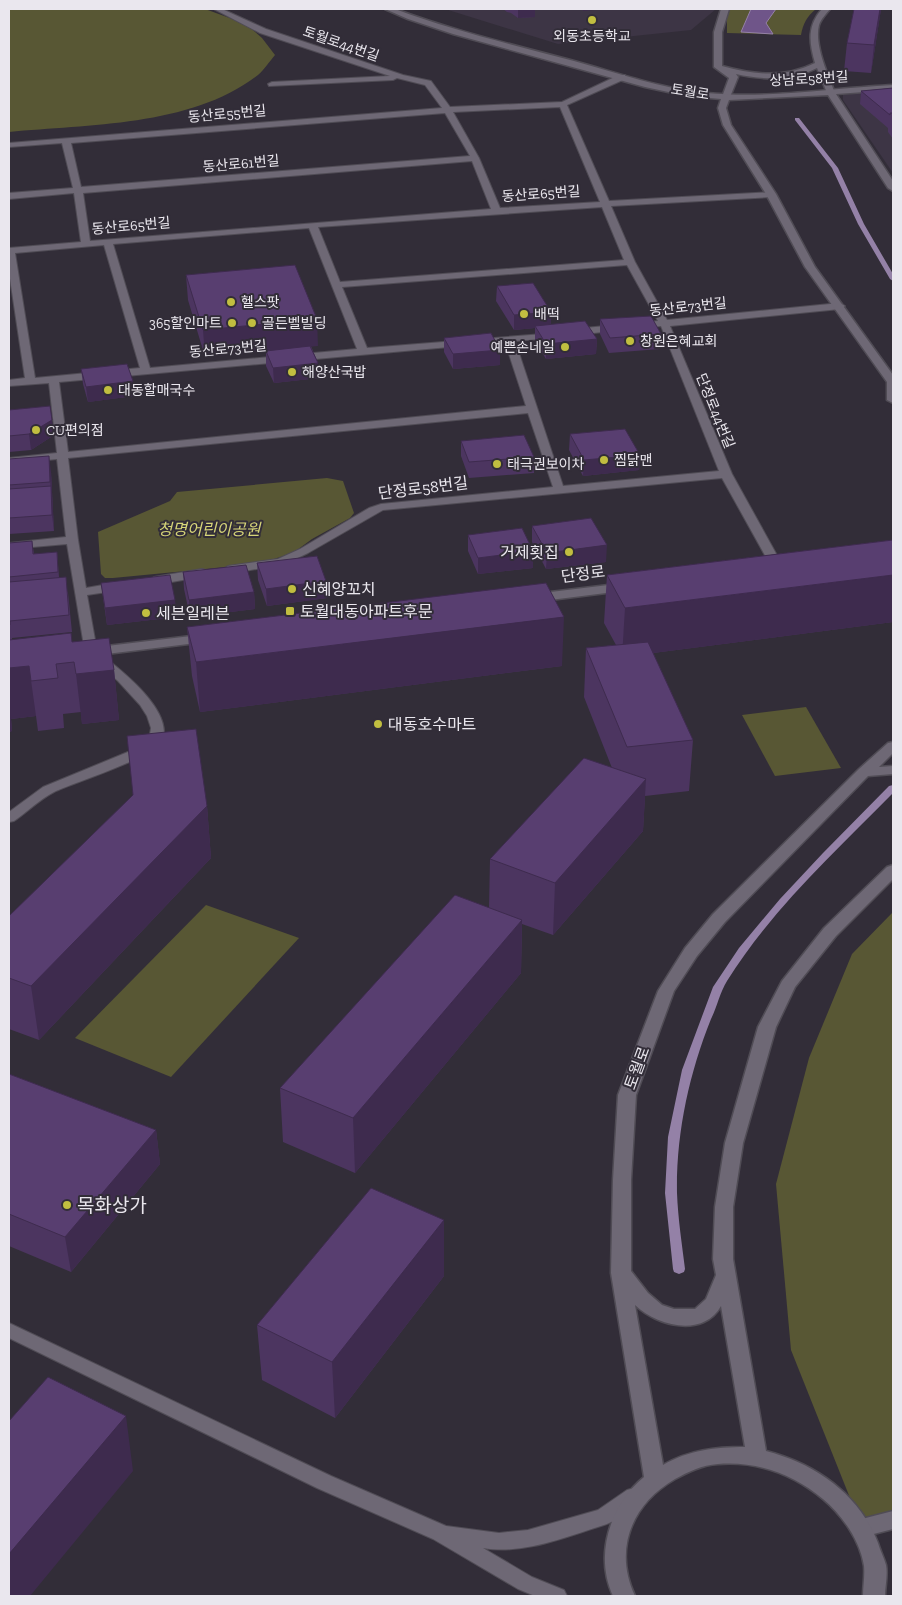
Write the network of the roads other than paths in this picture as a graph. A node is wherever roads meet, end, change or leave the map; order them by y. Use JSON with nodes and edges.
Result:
{"nodes":[{"id":1,"x":217,"y":9,"type":"edge"},
{"id":2,"x":388,"y":9,"type":"edge"},
{"id":3,"x":725,"y":9,"type":"edge"},
{"id":4,"x":826,"y":9,"type":"edge"},
{"id":5,"x":821,"y":63,"type":"junction"},
{"id":6,"x":718,"y":67,"type":"junction"},
{"id":7,"x":401,"y":77,"type":"junction"},
{"id":8,"x":622,"y":77,"type":"junction"},
{"id":9,"x":272,"y":84,"type":"dead end"},
{"id":10,"x":893,"y":87,"type":"edge"},
{"id":11,"x":831,"y":93,"type":"junction"},
{"id":12,"x":726,"y":97,"type":"junction"},
{"id":13,"x":563,"y":104,"type":"junction"},
{"id":14,"x":447,"y":110,"type":"junction"},
{"id":15,"x":66,"y":141,"type":"junction"},
{"id":16,"x":9,"y":145,"type":"edge"},
{"id":17,"x":475,"y":158,"type":"junction"},
{"id":18,"x":893,"y":188,"type":"edge"},
{"id":19,"x":78,"y":191,"type":"junction"},
{"id":20,"x":771,"y":194,"type":"junction"},
{"id":21,"x":9,"y":196,"type":"edge"},
{"id":22,"x":604,"y":203,"type":"junction"},
{"id":23,"x":496,"y":212,"type":"junction"},
{"id":24,"x":313,"y":226,"type":"junction"},
{"id":25,"x":108,"y":242,"type":"junction"},
{"id":26,"x":86,"y":244,"type":"junction"},
{"id":27,"x":10,"y":251,"type":"edge"},
{"id":28,"x":630,"y":262,"type":"junction"},
{"id":29,"x":338,"y":285,"type":"junction"},
{"id":30,"x":840,"y":306,"type":"junction"},
{"id":31,"x":664,"y":323,"type":"junction"},
{"id":32,"x":509,"y":339,"type":"junction"},
{"id":33,"x":363,"y":351,"type":"junction"},
{"id":34,"x":146,"y":371,"type":"junction"},
{"id":35,"x":54,"y":380,"type":"junction"},
{"id":36,"x":31,"y":382,"type":"junction"},
{"id":37,"x":892,"y":382,"type":"edge"},
{"id":38,"x":9,"y":383,"type":"edge"},
{"id":39,"x":893,"y":400,"type":"edge"},
{"id":40,"x":532,"y":409,"type":"junction"},
{"id":41,"x":64,"y":455,"type":"junction"},
{"id":42,"x":9,"y":460,"type":"edge"},
{"id":43,"x":726,"y":474,"type":"junction"},
{"id":44,"x":560,"y":490,"type":"junction"},
{"id":45,"x":72,"y":540,"type":"junction"},
{"id":46,"x":9,"y":546,"type":"edge"},
{"id":47,"x":778,"y":568,"type":"edge"},
{"id":48,"x":146,"y":582,"type":"edge"},
{"id":49,"x":127,"y":585,"type":"edge"},
{"id":50,"x":640,"y":585,"type":"edge"},
{"id":51,"x":80,"y":593,"type":"junction"},
{"id":52,"x":522,"y":599,"type":"edge"},
{"id":53,"x":218,"y":637,"type":"edge"},
{"id":54,"x":91,"y":652,"type":"junction"},
{"id":55,"x":72,"y":654,"type":"edge"},
{"id":56,"x":893,"y":746,"type":"edge"},
{"id":57,"x":893,"y":770,"type":"edge"},
{"id":58,"x":864,"y":772,"type":"junction"},
{"id":59,"x":9,"y":818,"type":"edge"},
{"id":60,"x":893,"y":870,"type":"edge"},
{"id":61,"x":621,"y":1273,"type":"junction"},
{"id":62,"x":725,"y":1274,"type":"junction"},
{"id":63,"x":9,"y":1330,"type":"edge"},
{"id":64,"x":757,"y":1458,"type":"junction"},
{"id":65,"x":647,"y":1486,"type":"junction"},
{"id":66,"x":893,"y":1520,"type":"edge"},
{"id":67,"x":862,"y":1528,"type":"junction"},
{"id":68,"x":440,"y":1533,"type":"junction"},
{"id":69,"x":552,"y":1595,"type":"edge"},
{"id":70,"x":624,"y":1596,"type":"edge"},
{"id":71,"x":874,"y":1596,"type":"edge"}],
"edges":[{"from":1,"to":7,"type":"lane","name":"토월로44번길"},
{"from":2,"to":8,"type":"street","name":"토월로"},
{"from":3,"to":6,"type":"street"},
{"from":4,"to":5,"type":"street"},
{"from":5,"to":6,"type":"street"},
{"from":5,"to":11,"type":"street"},
{"from":6,"to":12,"type":"street"},
{"from":7,"to":9,"type":"lane"},
{"from":7,"to":14,"type":"lane","name":"토월로44번길"},
{"from":8,"to":12,"type":"street","name":"토월로"},
{"from":8,"to":13,"type":"lane","name":"동산로55번길"},
{"from":10,"to":11,"type":"street","name":"상남로58번길"},
{"from":11,"to":12,"type":"street","name":"상남로58번길"},
{"from":11,"to":18,"type":"street"},
{"from":12,"to":20,"type":"street","name":"토월로"},
{"from":13,"to":14,"type":"lane","name":"동산로55번길"},
{"from":13,"to":22,"type":"lane","name":"단정로44번길"},
{"from":14,"to":15,"type":"lane","name":"동산로55번길"},
{"from":14,"to":17,"type":"lane"},
{"from":15,"to":16,"type":"lane","name":"동산로55번길"},
{"from":15,"to":19,"type":"lane"},
{"from":17,"to":19,"type":"lane","name":"동산로61번길"},
{"from":17,"to":23,"type":"lane"},
{"from":19,"to":21,"type":"lane","name":"동산로61번길"},
{"from":19,"to":26,"type":"lane"},
{"from":20,"to":22,"type":"lane","name":"동산로65번길"},
{"from":20,"to":30,"type":"street","name":"토월로"},
{"from":22,"to":23,"type":"lane","name":"동산로65번길"},
{"from":22,"to":28,"type":"lane","name":"단정로44번길"},
{"from":23,"to":24,"type":"lane","name":"동산로65번길"},
{"from":24,"to":25,"type":"lane","name":"동산로65번길"},
{"from":24,"to":29,"type":"lane"},
{"from":25,"to":26,"type":"lane","name":"동산로65번길"},
{"from":25,"to":34,"type":"lane"},
{"from":26,"to":27,"type":"lane","name":"동산로65번길"},
{"from":27,"to":36,"type":"lane","name":"동산로65번길"},
{"from":28,"to":29,"type":"lane"},
{"from":28,"to":31,"type":"lane","name":"단정로44번길"},
{"from":29,"to":33,"type":"lane"},
{"from":30,"to":31,"type":"lane","name":"동산로73번길"},
{"from":30,"to":37,"type":"street","name":"토월로"},
{"from":31,"to":32,"type":"lane","name":"동산로73번길"},
{"from":31,"to":43,"type":"lane","name":"단정로44번길"},
{"from":32,"to":33,"type":"lane","name":"동산로73번길"},
{"from":32,"to":40,"type":"lane"},
{"from":33,"to":34,"type":"lane","name":"동산로73번길"},
{"from":34,"to":35,"type":"lane","name":"동산로73번길"},
{"from":35,"to":36,"type":"lane","name":"동산로73번길"},
{"from":35,"to":41,"type":"lane"},
{"from":36,"to":38,"type":"lane","name":"동산로73번길"},
{"from":37,"to":39,"type":"street"},
{"from":40,"to":41,"type":"lane"},
{"from":40,"to":44,"type":"lane"},
{"from":41,"to":42,"type":"lane"},
{"from":41,"to":45,"type":"lane"},
{"from":43,"to":44,"type":"lane","name":"단정로58번길"},
{"from":43,"to":47,"type":"lane","name":"단정로44번길"},
{"from":44,"to":48,"type":"lane","name":"단정로58번길"},
{"from":45,"to":46,"type":"lane"},
{"from":45,"to":51,"type":"lane"},
{"from":49,"to":51,"type":"lane"},
{"from":50,"to":52,"type":"street","name":"단정로"},
{"from":51,"to":54,"type":"lane"},
{"from":53,"to":54,"type":"street"},
{"from":54,"to":55,"type":"street"},
{"from":54,"to":59,"type":"lane"},
{"from":56,"to":58,"type":"street","name":"토월로"},
{"from":57,"to":58,"type":"street"},
{"from":58,"to":61,"type":"street","name":"토월로"},
{"from":60,"to":62,"type":"street"},
{"from":61,"to":62,"type":"street"},
{"from":61,"to":65,"type":"street","name":"토월로"},
{"from":62,"to":64,"type":"street"},
{"from":63,"to":68,"type":"lane"},
{"from":64,"to":65,"type":"street"},
{"from":64,"to":67,"type":"street"},
{"from":65,"to":68,"type":"lane"},
{"from":65,"to":70,"type":"street"},
{"from":66,"to":67,"type":"street"},
{"from":67,"to":71,"type":"street"},
{"from":68,"to":69,"type":"lane"}]}
